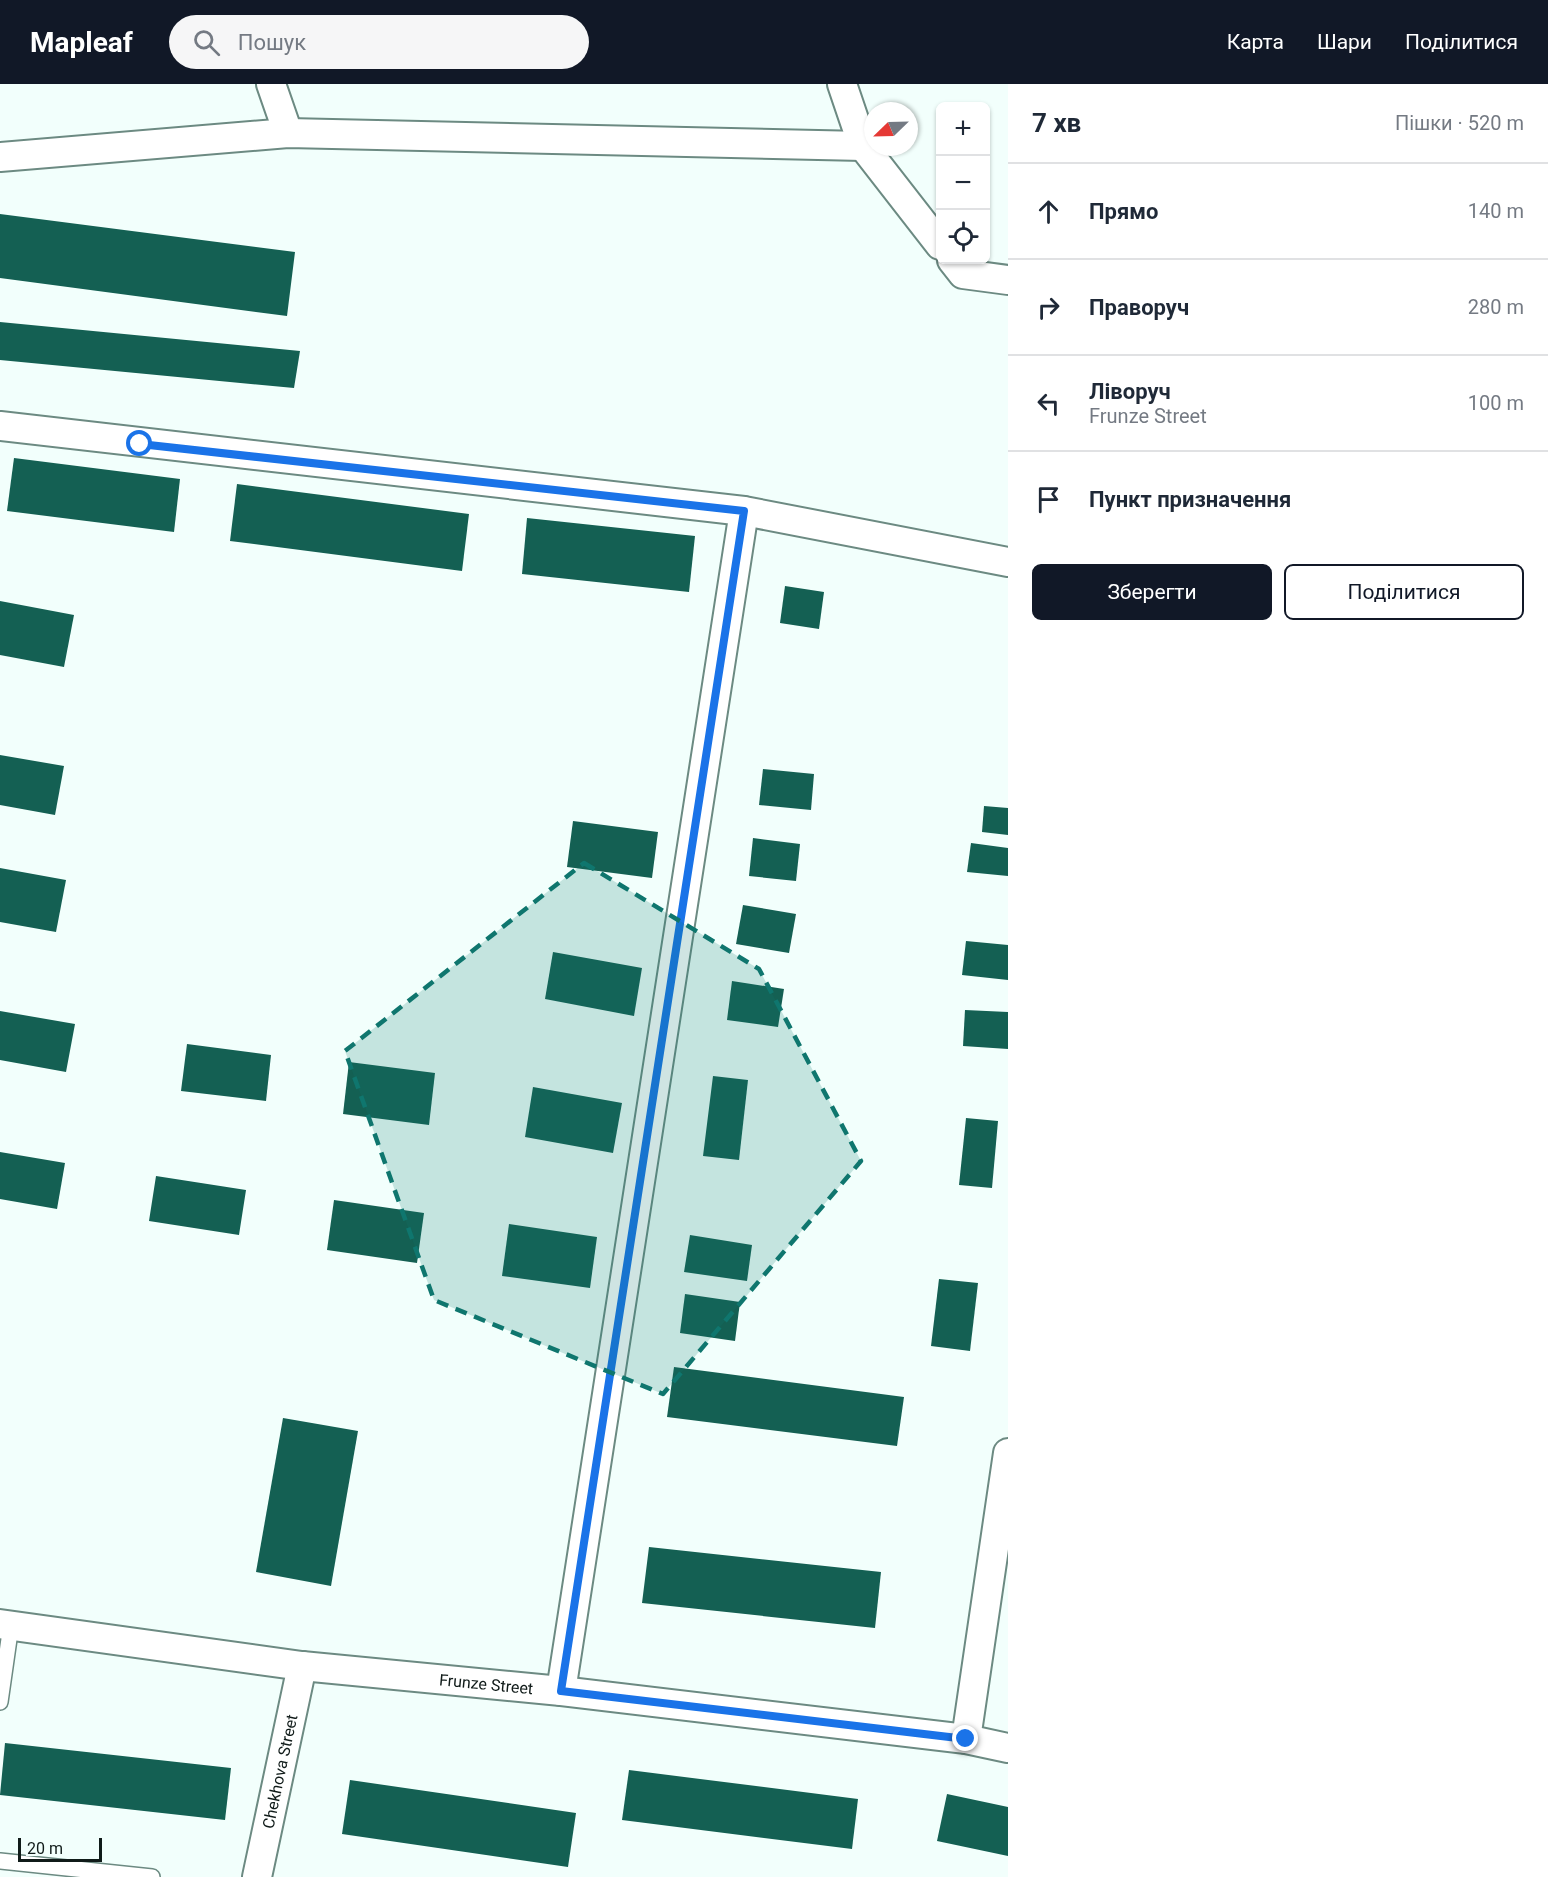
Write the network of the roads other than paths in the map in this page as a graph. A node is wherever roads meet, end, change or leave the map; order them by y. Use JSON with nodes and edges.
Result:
{"nodes":[{"id":1,"x":271,"y":84,"type":"edge"},
{"id":2,"x":842,"y":84,"type":"edge"},
{"id":3,"x":288,"y":133,"type":"junction"},
{"id":4,"x":863,"y":146,"type":"junction"},
{"id":5,"x":0,"y":157,"type":"edge"},
{"id":6,"x":936,"y":240,"type":"edge"},
{"id":7,"x":955,"y":264,"type":"edge"},
{"id":8,"x":1008,"y":280,"type":"edge"},
{"id":9,"x":0,"y":426,"type":"edge"},
{"id":10,"x":744,"y":511,"type":"junction"},
{"id":11,"x":1008,"y":562,"type":"edge"},
{"id":12,"x":1008,"y":1453,"type":"edge"},
{"id":13,"x":5,"y":1624,"type":"edge"},
{"id":14,"x":303,"y":1666,"type":"junction"},
{"id":15,"x":561,"y":1691,"type":"junction"},
{"id":16,"x":0,"y":1702,"type":"edge"},
{"id":17,"x":966,"y":1739,"type":"junction"},
{"id":18,"x":1008,"y":1748,"type":"edge"},
{"id":19,"x":0,"y":1861,"type":"edge"},
{"id":20,"x":152,"y":1877,"type":"edge"},
{"id":21,"x":257,"y":1877,"type":"edge"}],
"edges":[{"from":1,"to":3,"type":"street"},
{"from":2,"to":4,"type":"street"},
{"from":3,"to":4,"type":"street"},
{"from":3,"to":5,"type":"street"},
{"from":4,"to":6,"type":"street"},
{"from":7,"to":8,"type":"street"},
{"from":9,"to":10,"type":"street"},
{"from":10,"to":11,"type":"street"},
{"from":10,"to":15,"type":"street"},
{"from":12,"to":17,"type":"street"},
{"from":13,"to":14,"type":"street","name":"Frunze Street"},
{"from":13,"to":16,"type":"lane"},
{"from":14,"to":15,"type":"street","name":"Frunze Street"},
{"from":14,"to":21,"type":"street","name":"Chekhova Street"},
{"from":15,"to":17,"type":"street","name":"Frunze Street"},
{"from":17,"to":18,"type":"street","name":"Frunze Street"},
{"from":19,"to":20,"type":"lane"}]}
